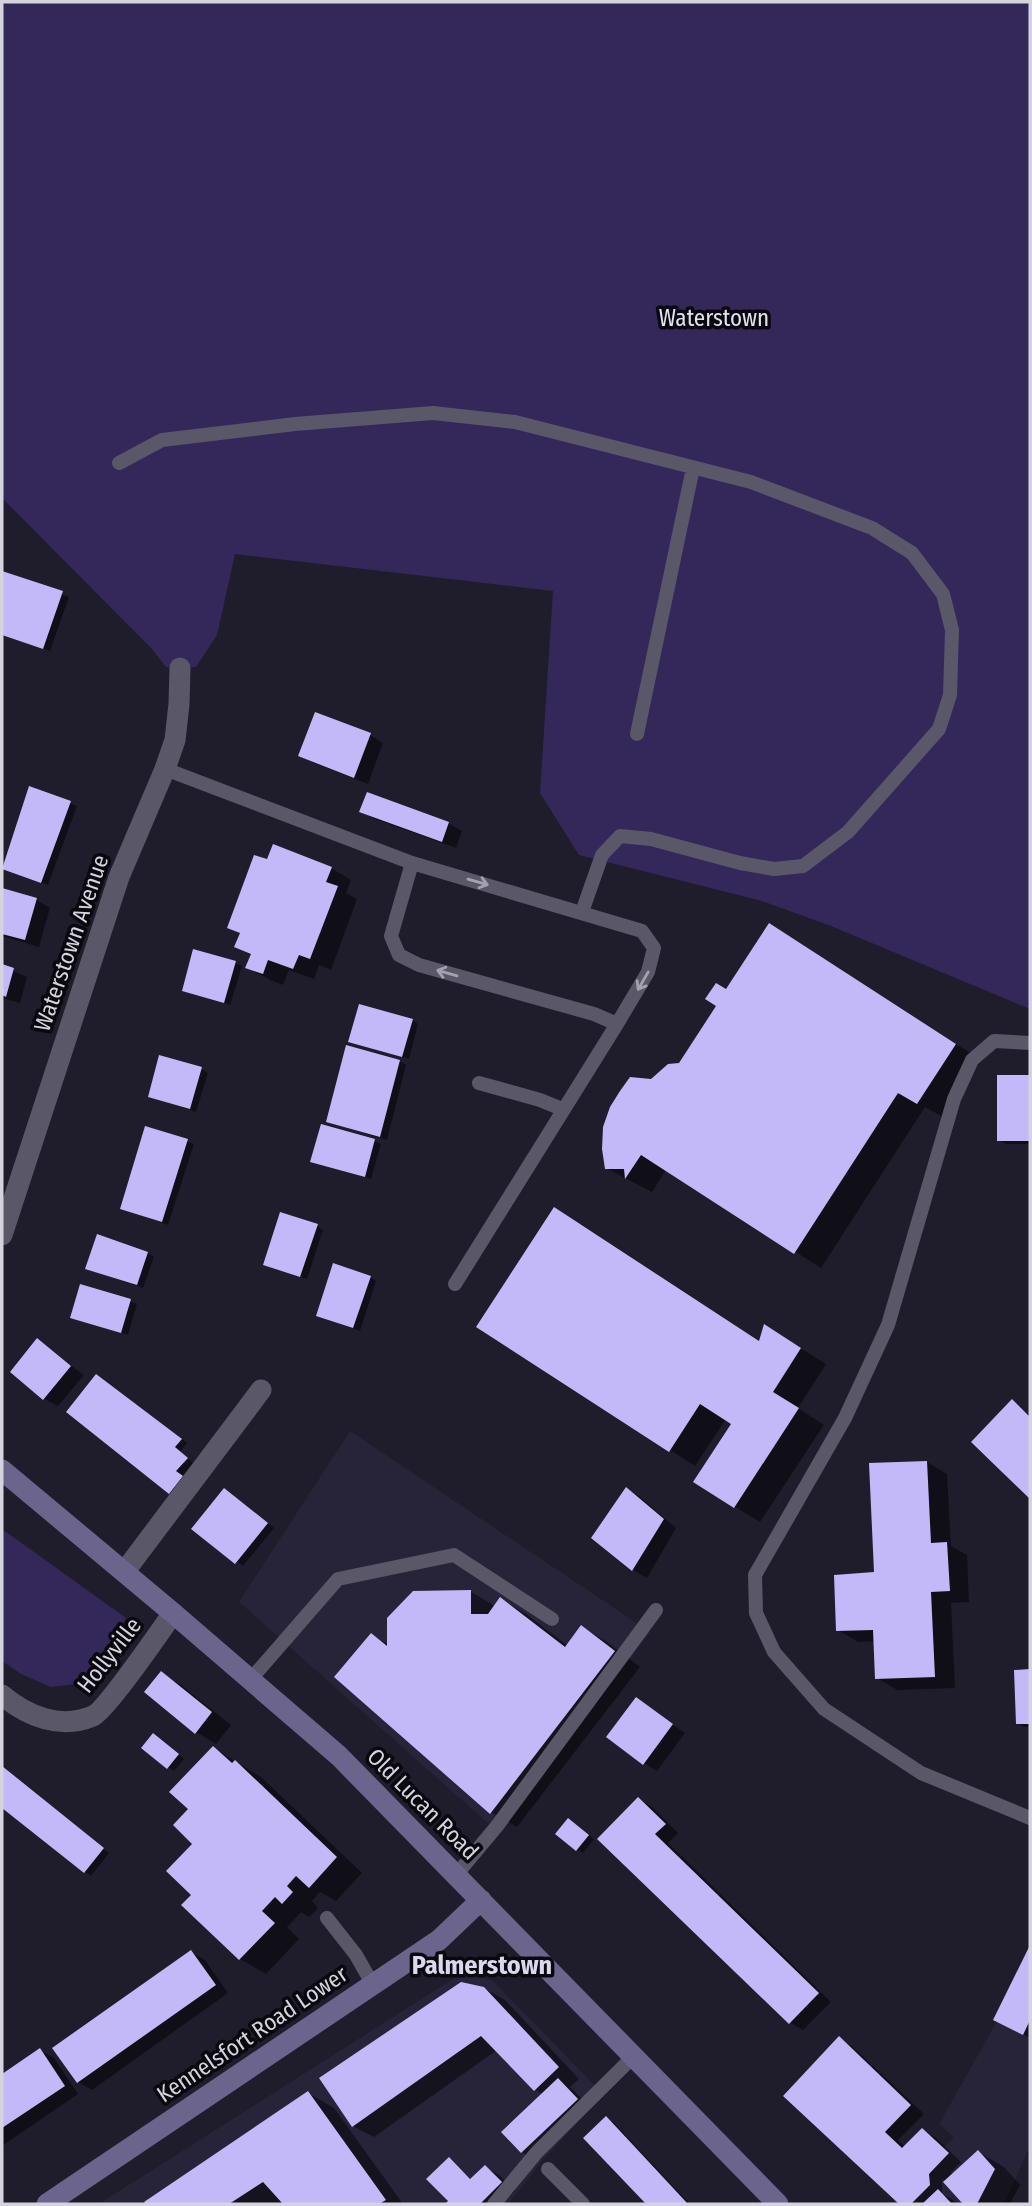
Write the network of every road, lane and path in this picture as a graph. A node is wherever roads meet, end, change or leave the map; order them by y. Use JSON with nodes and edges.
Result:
{"nodes":[{"id":1,"x":119,"y":463,"type":"dead end"},
{"id":2,"x":693,"y":468,"type":"junction"},
{"id":3,"x":180,"y":668,"type":"dead end"},
{"id":4,"x":637,"y":734,"type":"dead end"},
{"id":5,"x":165,"y":769,"type":"junction"},
{"id":6,"x":412,"y":863,"type":"junction"},
{"id":7,"x":582,"y":912,"type":"junction"},
{"id":8,"x":617,"y":1024,"type":"junction"},
{"id":9,"x":1030,"y":1043,"type":"edge"},
{"id":10,"x":479,"y":1083,"type":"dead end"},
{"id":11,"x":562,"y":1110,"type":"junction"},
{"id":12,"x":2,"y":1235,"type":"edge"},
{"id":13,"x":455,"y":1284,"type":"dead end"},
{"id":14,"x":261,"y":1390,"type":"dead end"},
{"id":15,"x":2,"y":1470,"type":"edge"},
{"id":16,"x":125,"y":1572,"type":"junction"},
{"id":17,"x":656,"y":1610,"type":"dead end"},
{"id":18,"x":173,"y":1612,"type":"junction"},
{"id":19,"x":552,"y":1619,"type":"dead end"},
{"id":20,"x":251,"y":1679,"type":"junction"},
{"id":21,"x":2,"y":1695,"type":"edge"},
{"id":22,"x":1030,"y":1818,"type":"edge"},
{"id":23,"x":456,"y":1875,"type":"junction"},
{"id":24,"x":481,"y":1900,"type":"junction"},
{"id":25,"x":327,"y":1918,"type":"dead end"},
{"id":26,"x":373,"y":1985,"type":"junction"},
{"id":27,"x":634,"y":2056,"type":"junction"},
{"id":28,"x":548,"y":2169,"type":"dead end"},
{"id":29,"x":47,"y":2204,"type":"edge"},
{"id":30,"x":494,"y":2204,"type":"edge"},
{"id":31,"x":583,"y":2204,"type":"edge"},
{"id":32,"x":778,"y":2204,"type":"edge"}],
"edges":[{"from":1,"to":2,"type":"lane"},
{"from":2,"to":4,"type":"lane"},
{"from":2,"to":7,"type":"lane"},
{"from":3,"to":5,"type":"street","name":"Waterstown Avenue"},
{"from":5,"to":6,"type":"lane"},
{"from":5,"to":12,"type":"street","name":"Waterstown Avenue"},
{"from":6,"to":7,"type":"lane","one_way":true},
{"from":8,"to":6,"type":"lane","one_way":true},
{"from":7,"to":8,"type":"lane","one_way":true},
{"from":8,"to":11,"type":"lane"},
{"from":9,"to":22,"type":"lane"},
{"from":10,"to":11,"type":"lane"},
{"from":11,"to":13,"type":"lane"},
{"from":14,"to":16,"type":"street"},
{"from":15,"to":16,"type":"street","name":"Old Lucan Road"},
{"from":16,"to":18,"type":"street","name":"Old Lucan Road"},
{"from":17,"to":23,"type":"lane"},
{"from":18,"to":20,"type":"street","name":"Old Lucan Road"},
{"from":18,"to":21,"type":"street","name":"Hollyville"},
{"from":19,"to":20,"type":"lane"},
{"from":20,"to":23,"type":"street","name":"Old Lucan Road"},
{"from":23,"to":24,"type":"street","name":"Old Lucan Road"},
{"from":24,"to":26,"type":"street","name":"Kennelsfort Road Lower"},
{"from":24,"to":27,"type":"street","name":"Old Lucan Road"},
{"from":25,"to":26,"type":"lane"},
{"from":26,"to":29,"type":"street","name":"Kennelsfort Road Lower"},
{"from":27,"to":30,"type":"lane"},
{"from":27,"to":32,"type":"street","name":"Old Lucan Road"},
{"from":28,"to":31,"type":"lane"}]}
